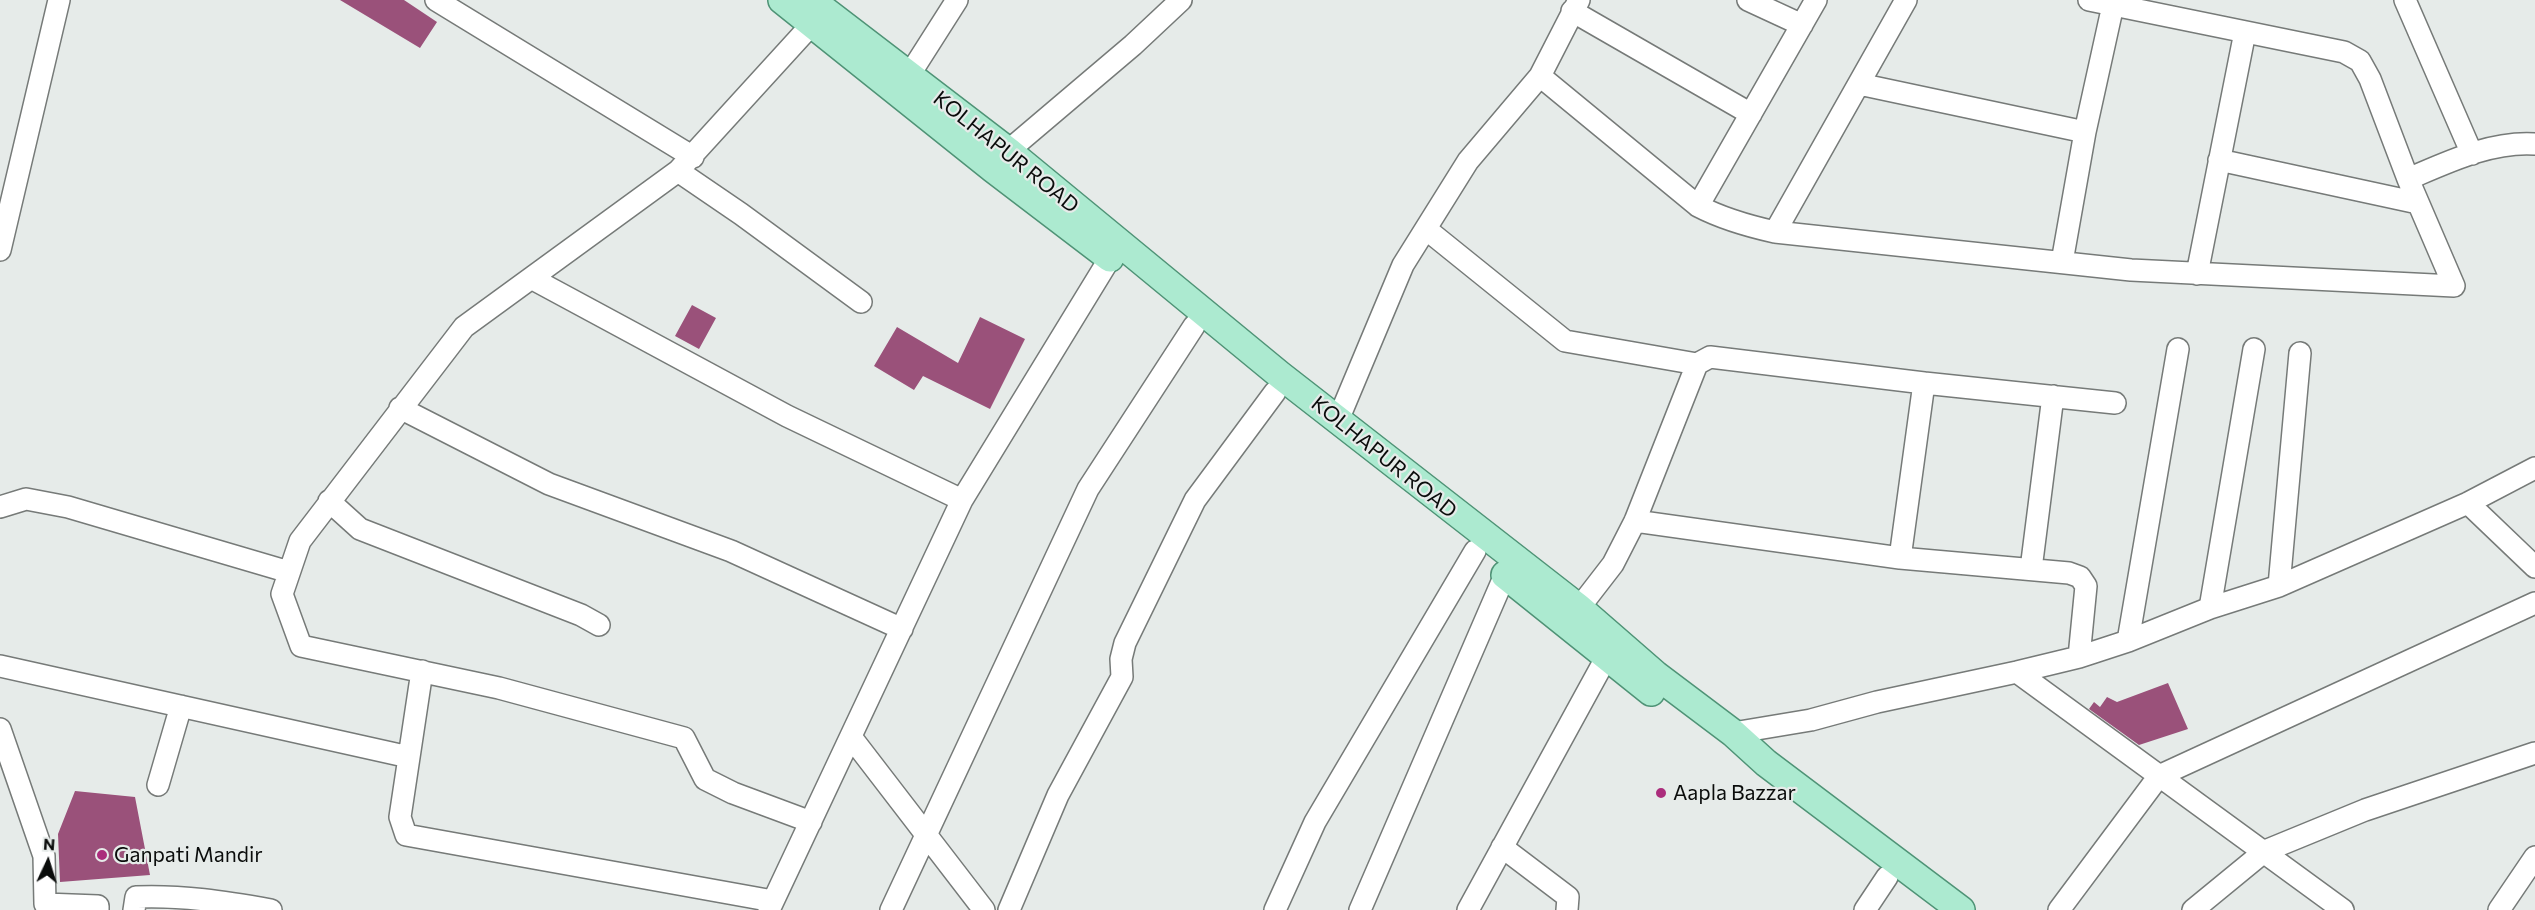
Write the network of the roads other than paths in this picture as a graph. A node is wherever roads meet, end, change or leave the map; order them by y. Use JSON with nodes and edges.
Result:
{"nodes":[{"id":1,"x":59,"y":0,"type":"edge"},
{"id":2,"x":436,"y":0,"type":"edge"},
{"id":3,"x":782,"y":0,"type":"edge"},
{"id":4,"x":957,"y":0,"type":"edge"},
{"id":5,"x":1181,"y":0,"type":"edge"},
{"id":6,"x":1748,"y":0,"type":"edge"},
{"id":7,"x":1816,"y":0,"type":"edge"},
{"id":8,"x":1905,"y":0,"type":"edge"},
{"id":9,"x":2089,"y":0,"type":"edge"},
{"id":10,"x":2405,"y":0,"type":"edge"},
{"id":11,"x":2113,"y":5,"type":"junction"},
{"id":12,"x":1575,"y":6,"type":"edge"},
{"id":13,"x":812,"y":11,"type":"edge"},
{"id":14,"x":1802,"y":25,"type":"junction"},
{"id":15,"x":2245,"y":32,"type":"junction"},
{"id":16,"x":1540,"y":76,"type":"junction"},
{"id":17,"x":904,"y":84,"type":"junction"},
{"id":18,"x":1859,"y":84,"type":"junction"},
{"id":19,"x":1751,"y":114,"type":"junction"},
{"id":20,"x":2085,"y":132,"type":"junction"},
{"id":21,"x":2535,"y":144,"type":"edge"},
{"id":22,"x":1008,"y":151,"type":"junction"},
{"id":23,"x":2472,"y":154,"type":"junction"},
{"id":24,"x":2219,"y":160,"type":"junction"},
{"id":25,"x":685,"y":164,"type":"junction"},
{"id":26,"x":2408,"y":179,"type":"junction"},
{"id":27,"x":2418,"y":203,"type":"junction"},
{"id":28,"x":1698,"y":206,"type":"junction"},
{"id":29,"x":1426,"y":228,"type":"junction"},
{"id":30,"x":1775,"y":232,"type":"junction"},
{"id":31,"x":0,"y":250,"type":"edge"},
{"id":32,"x":1110,"y":258,"type":"junction"},
{"id":33,"x":2062,"y":262,"type":"junction"},
{"id":34,"x":2197,"y":274,"type":"junction"},
{"id":35,"x":531,"y":278,"type":"junction"},
{"id":36,"x":861,"y":302,"type":"dead end"},
{"id":37,"x":1194,"y":326,"type":"junction"},
{"id":38,"x":2178,"y":349,"type":"dead end"},
{"id":39,"x":2254,"y":349,"type":"dead end"},
{"id":40,"x":2300,"y":353,"type":"dead end"},
{"id":41,"x":1697,"y":364,"type":"junction"},
{"id":42,"x":1924,"y":383,"type":"junction"},
{"id":43,"x":1275,"y":392,"type":"junction"},
{"id":44,"x":2053,"y":396,"type":"junction"},
{"id":45,"x":2115,"y":403,"type":"dead end"},
{"id":46,"x":400,"y":408,"type":"junction"},
{"id":47,"x":1338,"y":420,"type":"junction"},
{"id":48,"x":2535,"y":468,"type":"edge"},
{"id":49,"x":962,"y":500,"type":"junction"},
{"id":50,"x":329,"y":501,"type":"junction"},
{"id":51,"x":2468,"y":502,"type":"junction"},
{"id":52,"x":0,"y":507,"type":"edge"},
{"id":53,"x":1635,"y":521,"type":"junction"},
{"id":54,"x":1475,"y":551,"type":"junction"},
{"id":55,"x":1900,"y":558,"type":"junction"},
{"id":56,"x":2535,"y":567,"type":"edge"},
{"id":57,"x":2031,"y":569,"type":"junction"},
{"id":58,"x":289,"y":572,"type":"junction"},
{"id":59,"x":1505,"y":575,"type":"junction"},
{"id":60,"x":2279,"y":586,"type":"junction"},
{"id":61,"x":2535,"y":603,"type":"edge"},
{"id":62,"x":2210,"y":608,"type":"junction"},
{"id":63,"x":1575,"y":619,"type":"junction"},
{"id":64,"x":599,"y":625,"type":"dead end"},
{"id":65,"x":902,"y":629,"type":"junction"},
{"id":66,"x":2128,"y":641,"type":"junction"},
{"id":67,"x":2079,"y":657,"type":"junction"},
{"id":68,"x":1606,"y":658,"type":"junction"},
{"id":69,"x":0,"y":666,"type":"edge"},
{"id":70,"x":422,"y":671,"type":"junction"},
{"id":71,"x":2017,"y":672,"type":"junction"},
{"id":72,"x":181,"y":706,"type":"junction"},
{"id":73,"x":0,"y":729,"type":"edge"},
{"id":74,"x":1733,"y":733,"type":"junction"},
{"id":75,"x":851,"y":737,"type":"junction"},
{"id":76,"x":2535,"y":753,"type":"edge"},
{"id":77,"x":409,"y":757,"type":"junction"},
{"id":78,"x":2159,"y":776,"type":"junction"},
{"id":79,"x":158,"y":785,"type":"dead end"},
{"id":80,"x":811,"y":822,"type":"junction"},
{"id":81,"x":926,"y":835,"type":"junction"},
{"id":82,"x":1503,"y":847,"type":"junction"},
{"id":83,"x":2265,"y":851,"type":"junction"},
{"id":84,"x":2535,"y":857,"type":"edge"},
{"id":85,"x":1887,"y":877,"type":"junction"},
{"id":86,"x":771,"y":905,"type":"edge"},
{"id":87,"x":98,"y":910,"type":"edge"},
{"id":88,"x":134,"y":910,"type":"edge"},
{"id":89,"x":271,"y":910,"type":"edge"},
{"id":90,"x":891,"y":910,"type":"edge"},
{"id":91,"x":984,"y":910,"type":"edge"},
{"id":92,"x":1009,"y":910,"type":"edge"},
{"id":93,"x":1275,"y":910,"type":"edge"},
{"id":94,"x":1360,"y":910,"type":"edge"},
{"id":95,"x":1468,"y":910,"type":"edge"},
{"id":96,"x":1567,"y":910,"type":"edge"},
{"id":97,"x":1865,"y":910,"type":"edge"},
{"id":98,"x":1931,"y":910,"type":"edge"},
{"id":99,"x":1961,"y":910,"type":"edge"},
{"id":100,"x":2059,"y":910,"type":"edge"},
{"id":101,"x":2193,"y":910,"type":"edge"},
{"id":102,"x":2343,"y":910,"type":"edge"},
{"id":103,"x":2499,"y":910,"type":"edge"}],
"edges":[{"from":1,"to":31,"type":"street"},
{"from":2,"to":25,"type":"street"},
{"from":3,"to":13,"type":"main road","name":"KOLHAPUR ROAD"},
{"from":4,"to":17,"type":"street"},
{"from":5,"to":22,"type":"street"},
{"from":6,"to":14,"type":"street"},
{"from":7,"to":14,"type":"street"},
{"from":8,"to":18,"type":"street"},
{"from":9,"to":11,"type":"street"},
{"from":10,"to":23,"type":"street"},
{"from":11,"to":15,"type":"street"},
{"from":11,"to":20,"type":"street"},
{"from":12,"to":16,"type":"street"},
{"from":12,"to":19,"type":"street"},
{"from":13,"to":17,"type":"main road","name":"KOLHAPUR ROAD"},
{"from":13,"to":25,"type":"street"},
{"from":14,"to":19,"type":"street"},
{"from":15,"to":24,"type":"street"},
{"from":15,"to":26,"type":"street"},
{"from":16,"to":28,"type":"street"},
{"from":16,"to":29,"type":"street"},
{"from":17,"to":22,"type":"main road","name":"KOLHAPUR ROAD"},
{"from":17,"to":32,"type":"main road","name":"KOLHAPUR ROAD"},
{"from":18,"to":20,"type":"street"},
{"from":18,"to":30,"type":"street"},
{"from":19,"to":28,"type":"street"},
{"from":20,"to":33,"type":"street"},
{"from":21,"to":23,"type":"street"},
{"from":22,"to":47,"type":"main road","name":"KOLHAPUR ROAD"},
{"from":23,"to":26,"type":"street"},
{"from":24,"to":27,"type":"street"},
{"from":24,"to":34,"type":"street"},
{"from":25,"to":35,"type":"street"},
{"from":25,"to":36,"type":"street"},
{"from":26,"to":27,"type":"street"},
{"from":27,"to":34,"type":"street"},
{"from":28,"to":30,"type":"street"},
{"from":29,"to":41,"type":"street"},
{"from":29,"to":47,"type":"street"},
{"from":30,"to":33,"type":"street"},
{"from":32,"to":37,"type":"main road","name":"KOLHAPUR ROAD"},
{"from":32,"to":49,"type":"street"},
{"from":33,"to":34,"type":"street"},
{"from":35,"to":46,"type":"street"},
{"from":35,"to":49,"type":"street"},
{"from":37,"to":43,"type":"main road","name":"KOLHAPUR ROAD"},
{"from":37,"to":81,"type":"street"},
{"from":38,"to":66,"type":"street"},
{"from":39,"to":62,"type":"street"},
{"from":40,"to":60,"type":"street"},
{"from":41,"to":42,"type":"street"},
{"from":41,"to":53,"type":"street"},
{"from":42,"to":44,"type":"street"},
{"from":42,"to":55,"type":"street"},
{"from":43,"to":54,"type":"main road","name":"KOLHAPUR ROAD"},
{"from":43,"to":92,"type":"street"},
{"from":44,"to":45,"type":"street"},
{"from":44,"to":57,"type":"street"},
{"from":46,"to":50,"type":"street"},
{"from":46,"to":65,"type":"street"},
{"from":47,"to":63,"type":"main road","name":"KOLHAPUR ROAD"},
{"from":48,"to":51,"type":"street"},
{"from":49,"to":65,"type":"street"},
{"from":50,"to":58,"type":"street"},
{"from":50,"to":64,"type":"street"},
{"from":51,"to":56,"type":"street"},
{"from":51,"to":60,"type":"street"},
{"from":52,"to":58,"type":"street"},
{"from":53,"to":55,"type":"street"},
{"from":53,"to":63,"type":"street"},
{"from":54,"to":59,"type":"main road","name":"KOLHAPUR ROAD"},
{"from":54,"to":93,"type":"street"},
{"from":55,"to":57,"type":"street"},
{"from":57,"to":67,"type":"street"},
{"from":58,"to":70,"type":"street"},
{"from":59,"to":63,"type":"main road","name":"KOLHAPUR ROAD"},
{"from":59,"to":94,"type":"street"},
{"from":60,"to":62,"type":"street"},
{"from":61,"to":78,"type":"street"},
{"from":62,"to":66,"type":"street"},
{"from":63,"to":68,"type":"main road","name":"KOLHAPUR ROAD"},
{"from":63,"to":74,"type":"main road","name":"KOLHAPUR ROAD"},
{"from":65,"to":75,"type":"street"},
{"from":66,"to":67,"type":"street"},
{"from":67,"to":71,"type":"street"},
{"from":68,"to":82,"type":"street"},
{"from":68,"to":85,"type":"main road","name":"KOLHAPUR ROAD"},
{"from":69,"to":72,"type":"street"},
{"from":70,"to":77,"type":"street"},
{"from":70,"to":80,"type":"street"},
{"from":71,"to":74,"type":"street"},
{"from":71,"to":78,"type":"street"},
{"from":72,"to":77,"type":"street"},
{"from":72,"to":79,"type":"street"},
{"from":73,"to":87,"type":"street"},
{"from":74,"to":99,"type":"main road","name":"KOLHAPUR ROAD"},
{"from":75,"to":80,"type":"street"},
{"from":75,"to":81,"type":"street"},
{"from":76,"to":83,"type":"street"},
{"from":77,"to":86,"type":"street"},
{"from":78,"to":83,"type":"street"},
{"from":78,"to":100,"type":"street"},
{"from":80,"to":86,"type":"street"},
{"from":81,"to":90,"type":"street"},
{"from":81,"to":91,"type":"street"},
{"from":82,"to":95,"type":"street"},
{"from":82,"to":96,"type":"street"},
{"from":83,"to":101,"type":"street"},
{"from":83,"to":102,"type":"street"},
{"from":84,"to":103,"type":"street"},
{"from":85,"to":97,"type":"street"},
{"from":85,"to":98,"type":"main road","name":"KOLHAPUR ROAD"},
{"from":88,"to":89,"type":"street"}]}
